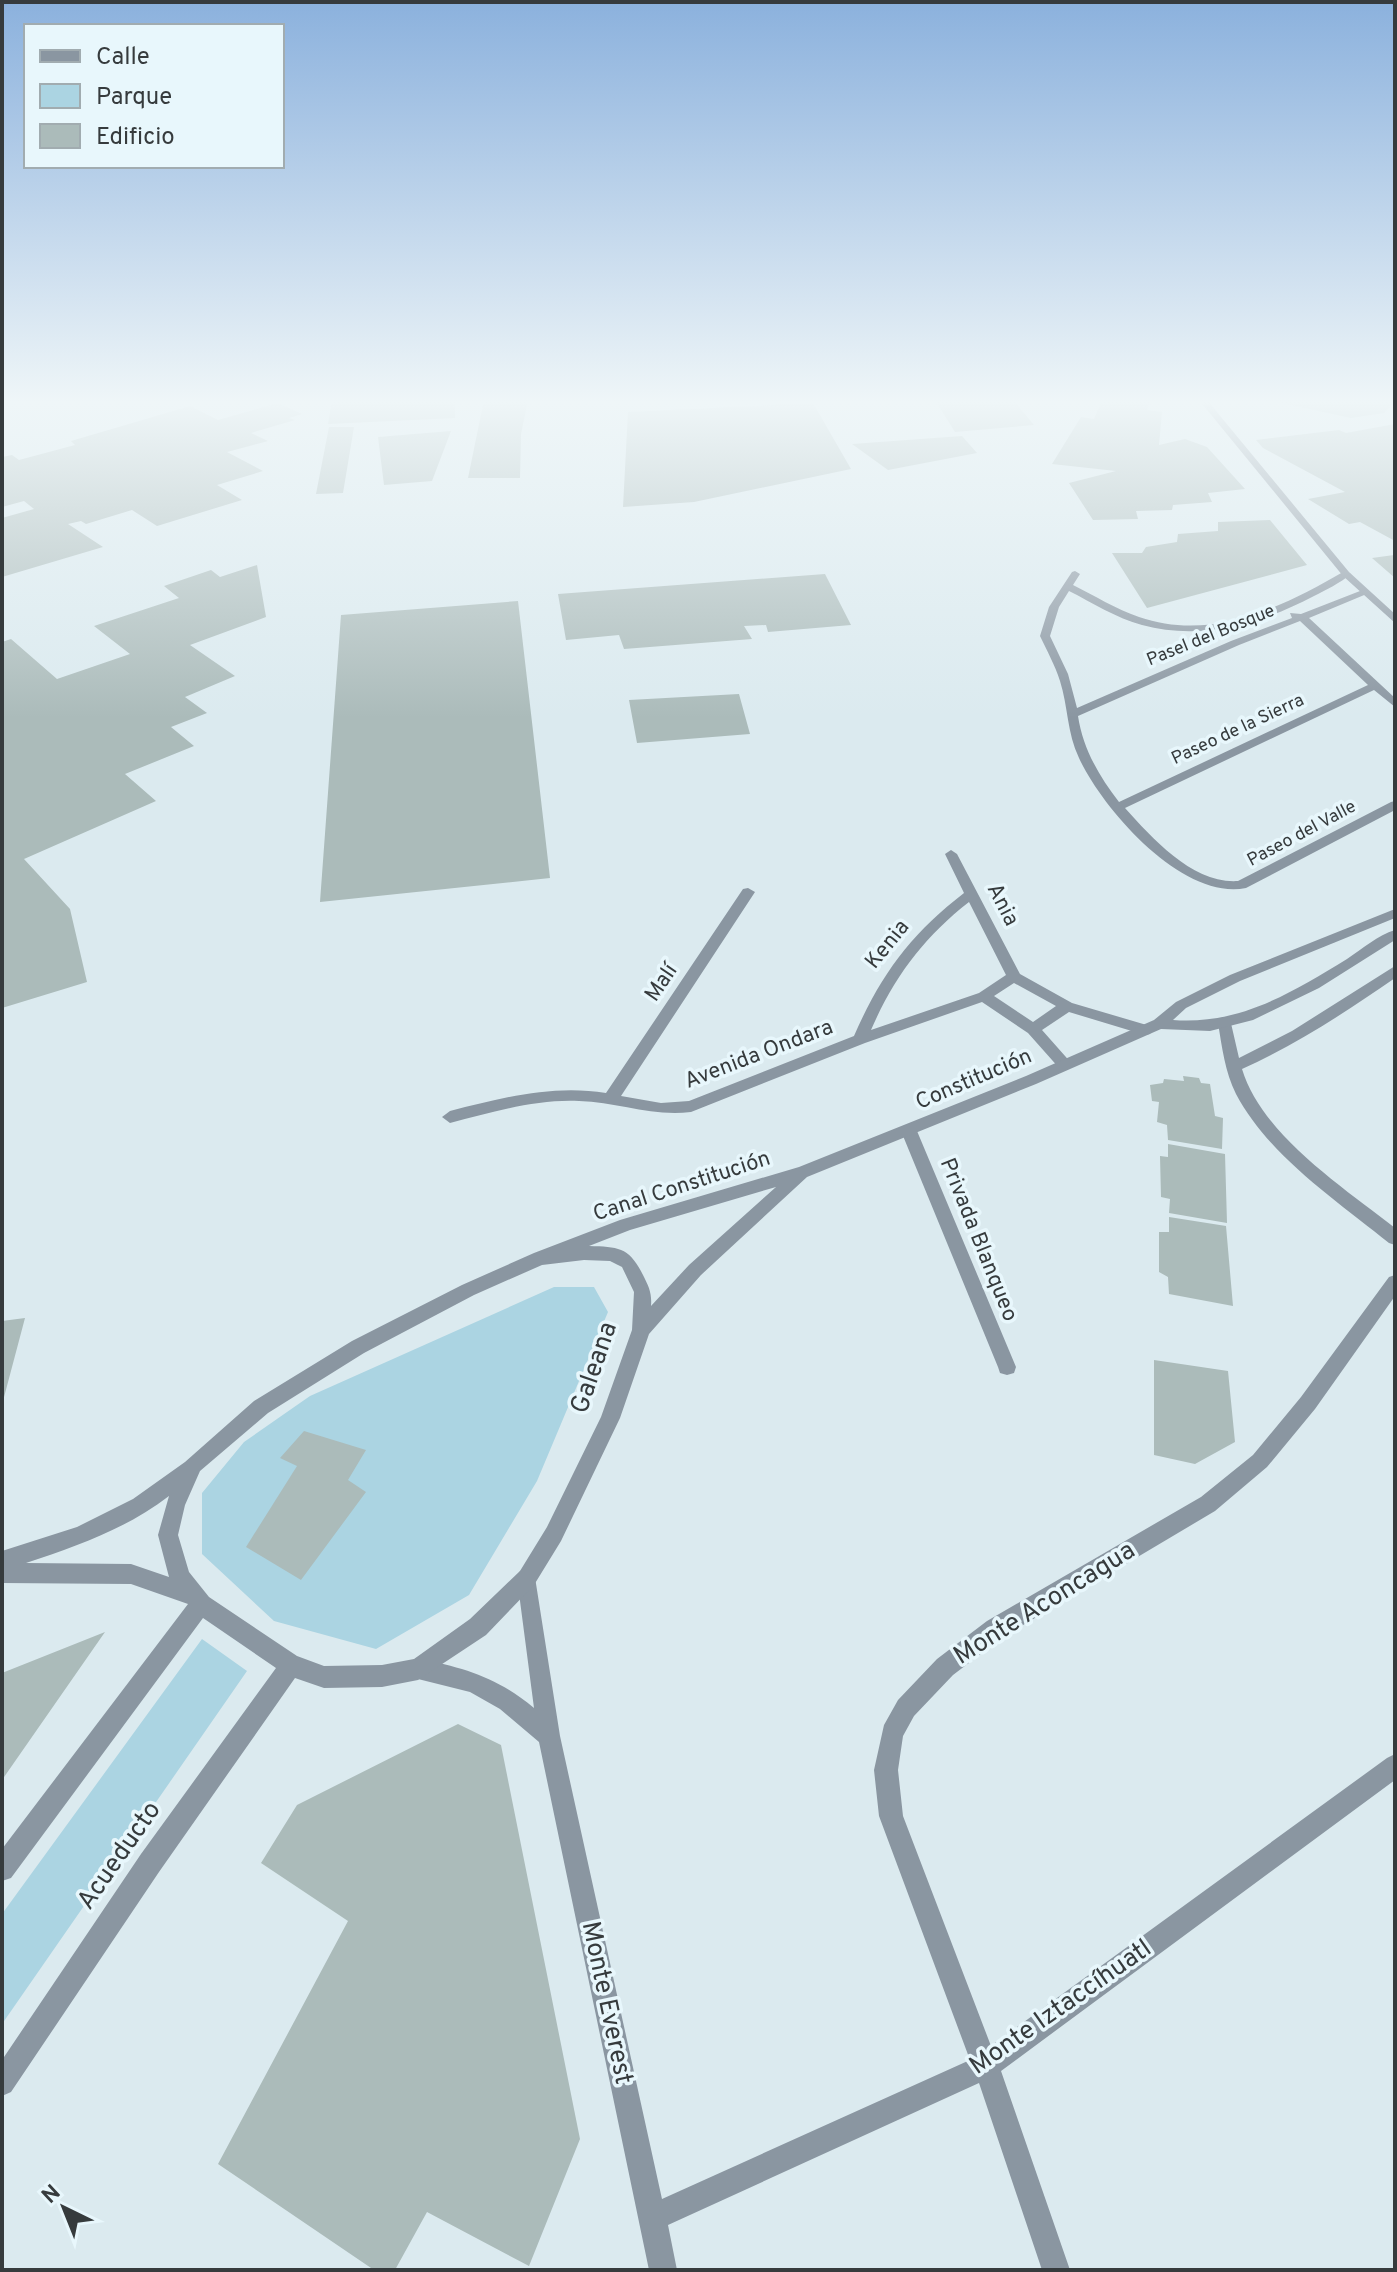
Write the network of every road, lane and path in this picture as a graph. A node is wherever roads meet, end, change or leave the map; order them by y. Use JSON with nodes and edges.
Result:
{"nodes":[{"id":1,"x":1290,"y":506,"type":"edge"},
{"id":2,"x":1075,"y":574,"type":"dead end"},
{"id":3,"x":1346,"y":574,"type":"junction"},
{"id":4,"x":1068,"y":587,"type":"junction"},
{"id":5,"x":1364,"y":593,"type":"junction"},
{"id":6,"x":1278,"y":610,"type":"junction"},
{"id":7,"x":1303,"y":618,"type":"junction"},
{"id":8,"x":1395,"y":620,"type":"edge"},
{"id":9,"x":1215,"y":630,"type":"junction"},
{"id":10,"x":1235,"y":643,"type":"junction"},
{"id":11,"x":1376,"y":685,"type":"junction"},
{"id":12,"x":1395,"y":704,"type":"edge"},
{"id":13,"x":1073,"y":714,"type":"junction"},
{"id":14,"x":1395,"y":805,"type":"edge"},
{"id":15,"x":1115,"y":808,"type":"junction"},
{"id":16,"x":951,"y":854,"type":"dead end"},
{"id":17,"x":748,"y":892,"type":"dead end"},
{"id":18,"x":972,"y":893,"type":"junction"},
{"id":19,"x":1395,"y":913,"type":"edge"},
{"id":20,"x":1395,"y":934,"type":"edge"},
{"id":21,"x":1395,"y":971,"type":"edge"},
{"id":22,"x":1014,"y":977,"type":"junction"},
{"id":23,"x":984,"y":996,"type":"junction"},
{"id":24,"x":1067,"y":1006,"type":"junction"},
{"id":25,"x":1225,"y":1023,"type":"junction"},
{"id":26,"x":1152,"y":1027,"type":"junction"},
{"id":27,"x":1033,"y":1029,"type":"junction"},
{"id":28,"x":860,"y":1039,"type":"junction"},
{"id":29,"x":1065,"y":1065,"type":"junction"},
{"id":30,"x":1235,"y":1066,"type":"junction"},
{"id":31,"x":611,"y":1098,"type":"junction"},
{"id":32,"x":450,"y":1117,"type":"dead end"},
{"id":33,"x":909,"y":1131,"type":"junction"},
{"id":34,"x":804,"y":1172,"type":"junction"},
{"id":35,"x":1395,"y":1238,"type":"edge"},
{"id":36,"x":540,"y":1258,"type":"junction"},
{"id":37,"x":1395,"y":1282,"type":"edge"},
{"id":38,"x":641,"y":1330,"type":"junction"},
{"id":39,"x":1007,"y":1367,"type":"dead end"},
{"id":40,"x":193,"y":1465,"type":"junction"},
{"id":41,"x":2,"y":1561,"type":"edge"},
{"id":42,"x":2,"y":1573,"type":"edge"},
{"id":43,"x":527,"y":1578,"type":"junction"},
{"id":44,"x":196,"y":1599,"type":"junction"},
{"id":45,"x":291,"y":1665,"type":"junction"},
{"id":46,"x":418,"y":1669,"type":"junction"},
{"id":47,"x":549,"y":1736,"type":"junction"},
{"id":48,"x":1395,"y":1766,"type":"edge"},
{"id":49,"x":2,"y":1869,"type":"edge"},
{"id":50,"x":986,"y":2066,"type":"junction"},
{"id":51,"x":2,"y":2083,"type":"edge"},
{"id":52,"x":652,"y":2218,"type":"junction"},
{"id":53,"x":663,"y":2270,"type":"edge"},
{"id":54,"x":1056,"y":2270,"type":"edge"}],
"edges":[{"from":1,"to":3,"type":"street"},
{"from":2,"to":4,"type":"street"},
{"from":3,"to":5,"type":"street"},
{"from":3,"to":6,"type":"street"},
{"from":4,"to":9,"type":"street"},
{"from":4,"to":13,"type":"street"},
{"from":5,"to":7,"type":"street","name":"Pasel del Bosque"},
{"from":5,"to":8,"type":"street"},
{"from":6,"to":7,"type":"street"},
{"from":6,"to":9,"type":"street"},
{"from":7,"to":10,"type":"street","name":"Pasel del Bosque"},
{"from":7,"to":11,"type":"street"},
{"from":9,"to":10,"type":"street"},
{"from":10,"to":13,"type":"street","name":"Pasel del Bosque"},
{"from":11,"to":12,"type":"street"},
{"from":11,"to":15,"type":"street","name":"Paseo de la Sierra"},
{"from":13,"to":15,"type":"street"},
{"from":14,"to":15,"type":"street","name":"Paseo del Valle"},
{"from":16,"to":18,"type":"street","name":"Ania"},
{"from":17,"to":31,"type":"street","name":"Malí"},
{"from":18,"to":22,"type":"street","name":"Ania"},
{"from":18,"to":28,"type":"street","name":"Kenia"},
{"from":19,"to":26,"type":"street","name":"Constitución"},
{"from":20,"to":25,"type":"street","name":"Constitución"},
{"from":21,"to":30,"type":"street"},
{"from":22,"to":23,"type":"street","name":"Avenida Ondara"},
{"from":22,"to":24,"type":"street"},
{"from":23,"to":27,"type":"street"},
{"from":23,"to":28,"type":"street","name":"Avenida Ondara"},
{"from":24,"to":26,"type":"street"},
{"from":24,"to":27,"type":"street"},
{"from":25,"to":26,"type":"street","name":"Constitución"},
{"from":25,"to":30,"type":"street"},
{"from":26,"to":29,"type":"street","name":"Constitución"},
{"from":27,"to":29,"type":"street"},
{"from":28,"to":31,"type":"street","name":"Avenida Ondara"},
{"from":29,"to":33,"type":"street","name":"Constitución"},
{"from":30,"to":35,"type":"street"},
{"from":31,"to":32,"type":"street","name":"Avenida Ondara"},
{"from":33,"to":34,"type":"street","name":"Constitución"},
{"from":33,"to":39,"type":"street","name":"Privada Blanqueo"},
{"from":34,"to":36,"type":"street","name":"Canal Constitución"},
{"from":34,"to":38,"type":"street","name":"Canal Constitución"},
{"from":36,"to":38,"type":"street","name":"Galeana"},
{"from":36,"to":40,"type":"street","name":"Galeana"},
{"from":37,"to":50,"type":"street","name":"Monte Aconcagua"},
{"from":38,"to":43,"type":"street","name":"Galeana"},
{"from":40,"to":41,"type":"street","name":"Galeana"},
{"from":40,"to":44,"type":"street","name":"Galeana"},
{"from":42,"to":44,"type":"street","name":"Galeana"},
{"from":43,"to":46,"type":"street","name":"Galeana"},
{"from":43,"to":47,"type":"street","name":"Monte Everest"},
{"from":44,"to":45,"type":"street","name":"Galeana"},
{"from":44,"to":49,"type":"street"},
{"from":45,"to":46,"type":"street","name":"Galeana"},
{"from":45,"to":51,"type":"street","name":"Acueducto"},
{"from":46,"to":47,"type":"street"},
{"from":47,"to":52,"type":"street","name":"Monte Everest"},
{"from":48,"to":50,"type":"street","name":"Monte Iztaccíhuatl"},
{"from":50,"to":52,"type":"street","name":"Monte Iztaccíhuatl"},
{"from":50,"to":54,"type":"street","name":"Monte Aconcagua"},
{"from":52,"to":53,"type":"street","name":"Monte Everest"}]}
